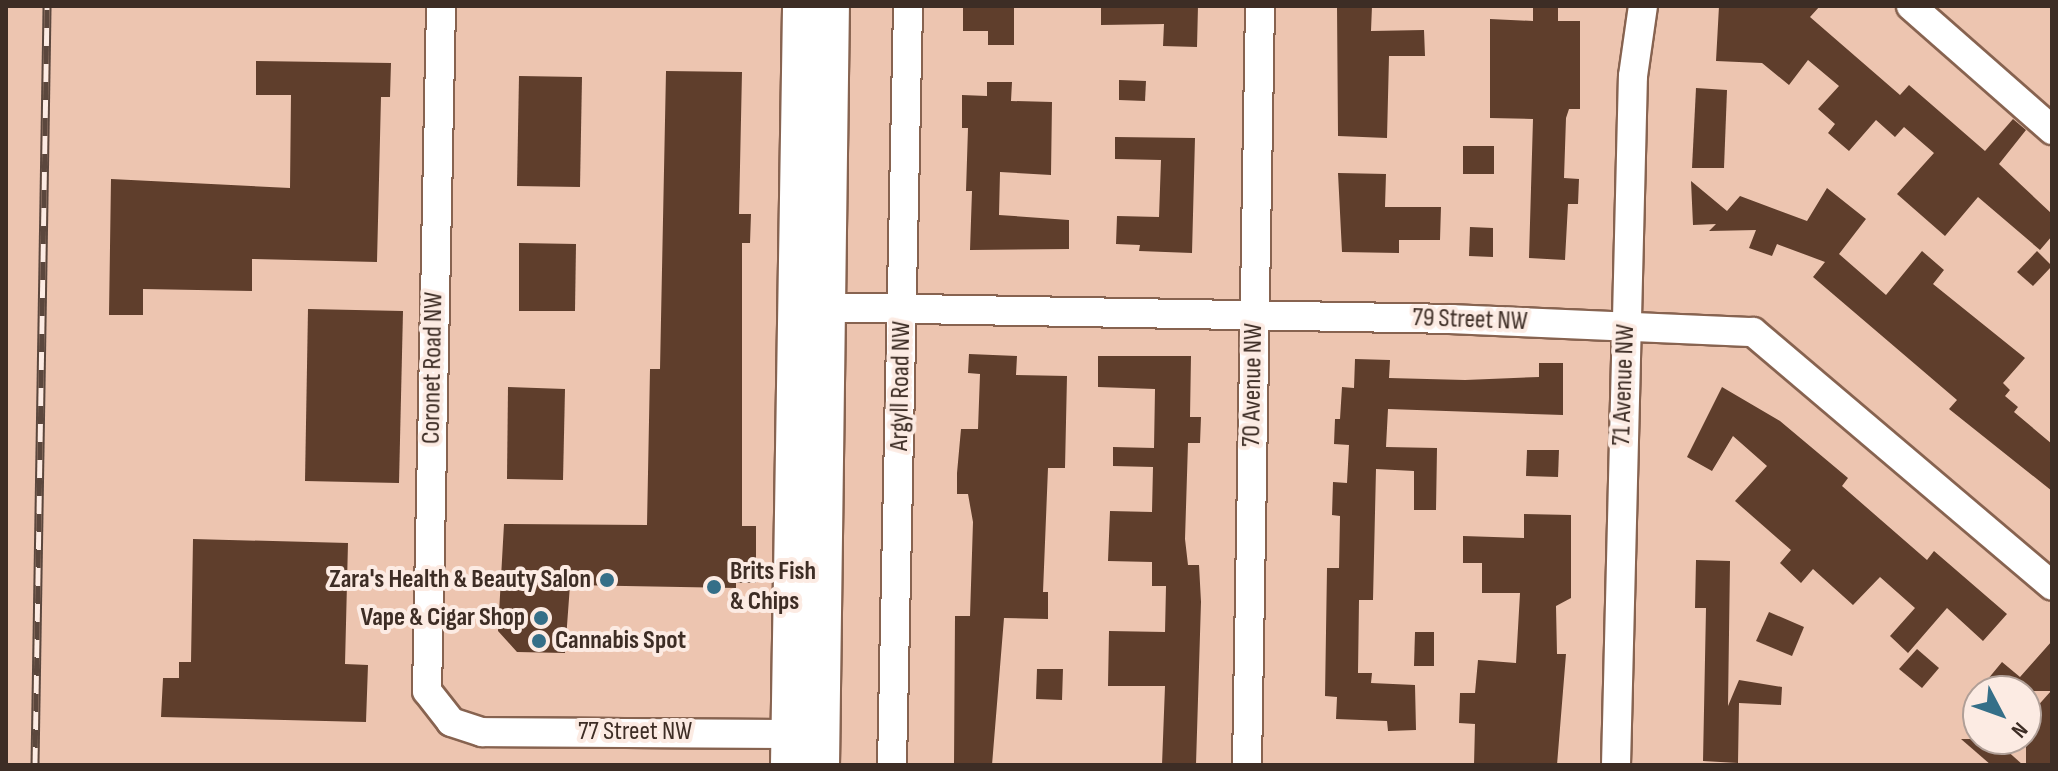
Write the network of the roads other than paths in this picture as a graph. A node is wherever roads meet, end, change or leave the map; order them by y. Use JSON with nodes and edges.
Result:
{"nodes":[{"id":1,"x":441,"y":6,"type":"edge"},
{"id":2,"x":801,"y":6,"type":"edge"},
{"id":3,"x":831,"y":6,"type":"edge"},
{"id":4,"x":908,"y":6,"type":"edge"},
{"id":5,"x":1260,"y":6,"type":"edge"},
{"id":6,"x":1643,"y":6,"type":"edge"},
{"id":7,"x":1911,"y":6,"type":"edge"},
{"id":8,"x":2052,"y":130,"type":"edge"},
{"id":9,"x":810,"y":307,"type":"junction"},
{"id":10,"x":903,"y":309,"type":"junction"},
{"id":11,"x":1254,"y":313,"type":"junction"},
{"id":12,"x":1626,"y":325,"type":"junction"},
{"id":13,"x":2052,"y":586,"type":"edge"},
{"id":14,"x":451,"y":722,"type":"joint"},
{"id":15,"x":805,"y":749,"type":"edge"},
{"id":16,"x":892,"y":765,"type":"edge"},
{"id":17,"x":1247,"y":765,"type":"edge"},
{"id":18,"x":1616,"y":765,"type":"edge"}],
"edges":[{"from":1,"to":14,"type":"street","name":"Coronet Road NW"},
{"from":2,"to":9,"type":"main road"},
{"from":3,"to":9,"type":"main road"},
{"from":4,"to":10,"type":"street","name":"Argyll Road NW"},
{"from":5,"to":11,"type":"street","name":"70 Avenue NW"},
{"from":6,"to":12,"type":"street","name":"71 Avenue NW"},
{"from":7,"to":8,"type":"street"},
{"from":9,"to":10,"type":"street","name":"79 Street NW"},
{"from":9,"to":15,"type":"main road"},
{"from":10,"to":11,"type":"street","name":"79 Street NW"},
{"from":10,"to":16,"type":"street","name":"Argyll Road NW"},
{"from":11,"to":12,"type":"street","name":"79 Street NW"},
{"from":11,"to":17,"type":"street","name":"70 Avenue NW"},
{"from":12,"to":13,"type":"street","name":"79 Street NW"},
{"from":12,"to":18,"type":"street","name":"71 Avenue NW"},
{"from":14,"to":15,"type":"street","name":"77 Street NW"}]}
